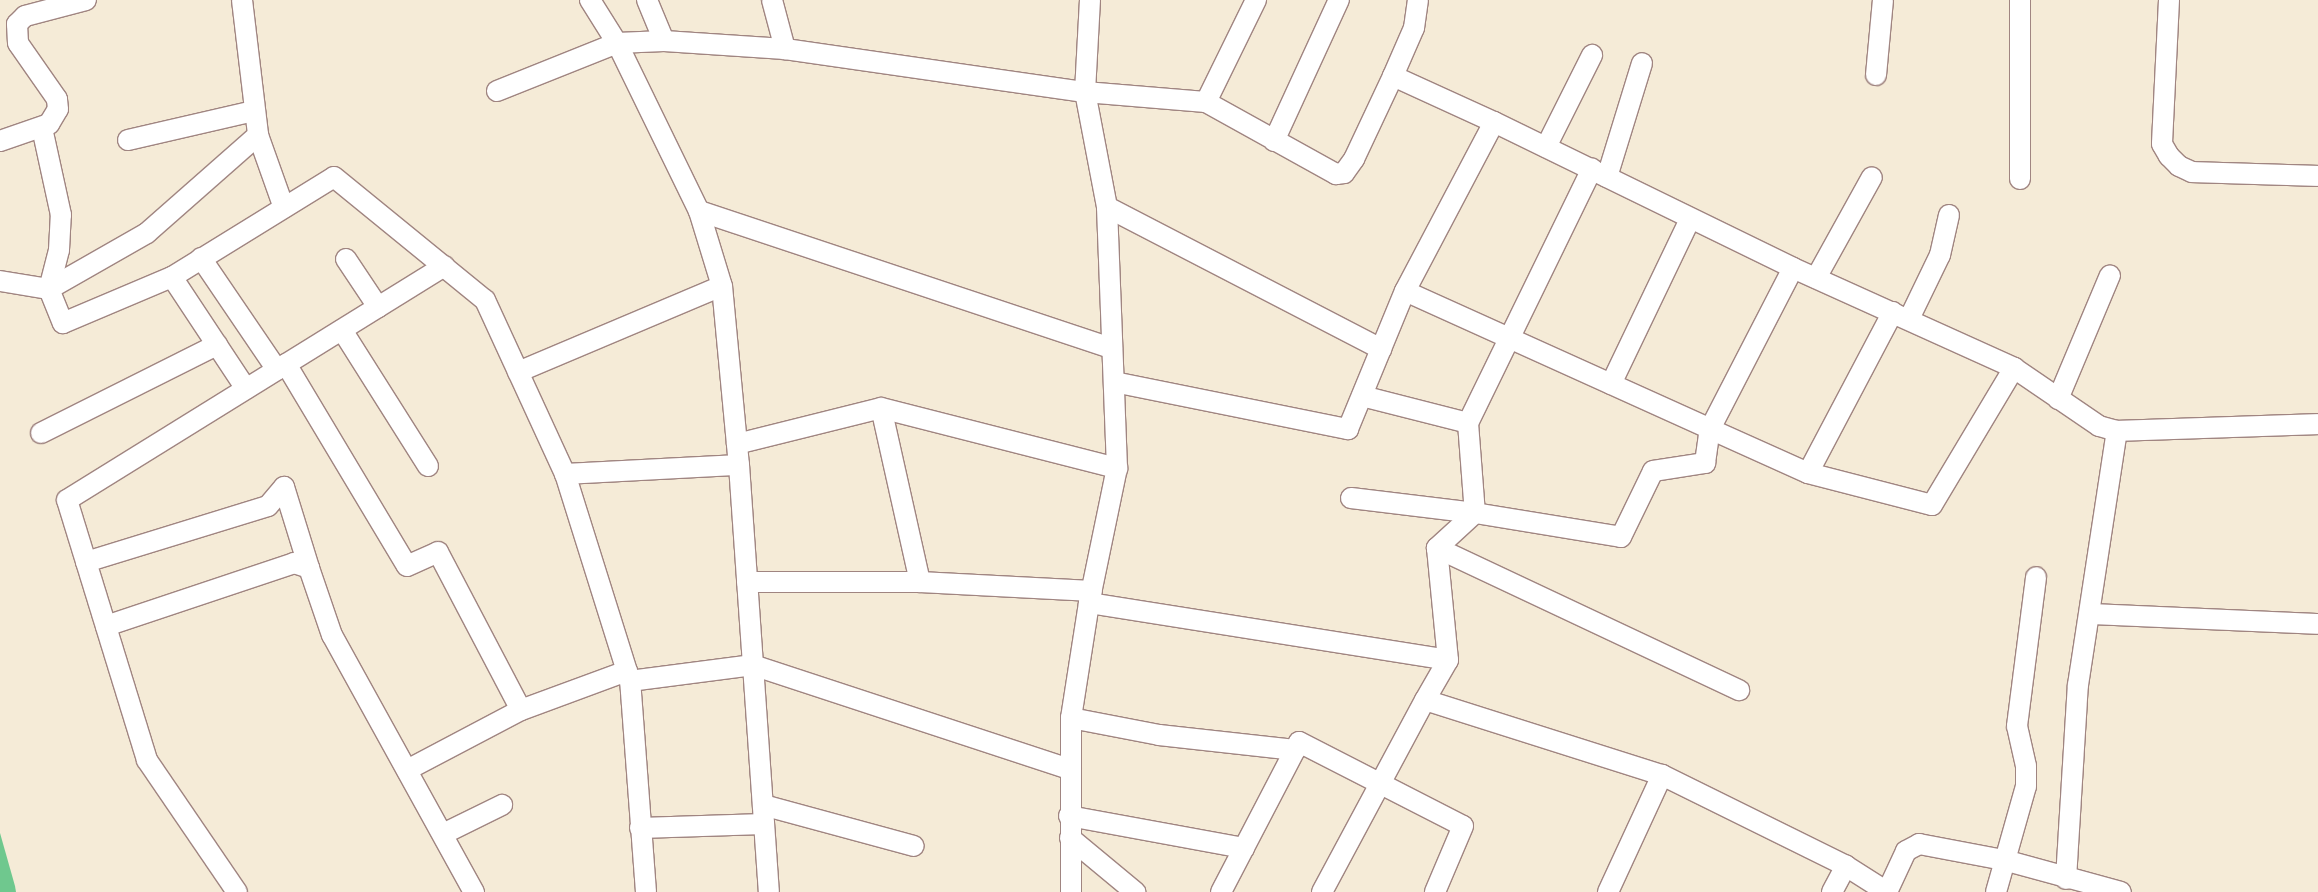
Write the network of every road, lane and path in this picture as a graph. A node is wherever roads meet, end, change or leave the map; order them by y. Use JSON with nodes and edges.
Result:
{"nodes":[{"id":1,"x":86,"y":0,"type":"edge"},
{"id":2,"x":242,"y":0,"type":"edge"},
{"id":3,"x":590,"y":0,"type":"edge"},
{"id":4,"x":647,"y":0,"type":"edge"},
{"id":5,"x":772,"y":0,"type":"edge"},
{"id":6,"x":1090,"y":0,"type":"edge"},
{"id":7,"x":1256,"y":0,"type":"edge"},
{"id":8,"x":1339,"y":0,"type":"edge"},
{"id":9,"x":1418,"y":0,"type":"edge"},
{"id":10,"x":1883,"y":0,"type":"edge"},
{"id":11,"x":2020,"y":0,"type":"edge"},
{"id":12,"x":2169,"y":0,"type":"edge"},
{"id":13,"x":664,"y":41,"type":"junction"},
{"id":14,"x":617,"y":43,"type":"junction"},
{"id":15,"x":785,"y":49,"type":"junction"},
{"id":16,"x":1592,"y":55,"type":"dead end"},
{"id":17,"x":1642,"y":63,"type":"dead end"},
{"id":18,"x":1876,"y":75,"type":"dead end"},
{"id":19,"x":1393,"y":76,"type":"junction"},
{"id":20,"x":497,"y":92,"type":"dead end"},
{"id":21,"x":1085,"y":92,"type":"junction"},
{"id":22,"x":1206,"y":102,"type":"junction"},
{"id":23,"x":254,"y":111,"type":"junction"},
{"id":24,"x":1494,"y":122,"type":"junction"},
{"id":25,"x":42,"y":128,"type":"junction"},
{"id":26,"x":258,"y":135,"type":"junction"},
{"id":27,"x":128,"y":140,"type":"dead end"},
{"id":28,"x":0,"y":141,"type":"edge"},
{"id":29,"x":1274,"y":141,"type":"junction"},
{"id":30,"x":1546,"y":147,"type":"junction"},
{"id":31,"x":1599,"y":173,"type":"junction"},
{"id":32,"x":2318,"y":176,"type":"edge"},
{"id":33,"x":1872,"y":177,"type":"dead end"},
{"id":34,"x":2020,"y":179,"type":"dead end"},
{"id":35,"x":1107,"y":206,"type":"junction"},
{"id":36,"x":284,"y":208,"type":"junction"},
{"id":37,"x":699,"y":211,"type":"junction"},
{"id":38,"x":1949,"y":215,"type":"dead end"},
{"id":39,"x":1690,"y":219,"type":"junction"},
{"id":40,"x":201,"y":258,"type":"junction"},
{"id":41,"x":346,"y":259,"type":"dead end"},
{"id":42,"x":444,"y":266,"type":"junction"},
{"id":43,"x":1793,"y":268,"type":"junction"},
{"id":44,"x":2110,"y":275,"type":"dead end"},
{"id":45,"x":172,"y":277,"type":"junction"},
{"id":46,"x":1816,"y":278,"type":"junction"},
{"id":47,"x":0,"y":281,"type":"edge"},
{"id":48,"x":722,"y":286,"type":"junction"},
{"id":49,"x":49,"y":289,"type":"junction"},
{"id":50,"x":1405,"y":291,"type":"junction"},
{"id":51,"x":378,"y":307,"type":"junction"},
{"id":52,"x":1901,"y":316,"type":"junction"},
{"id":53,"x":342,"y":330,"type":"junction"},
{"id":54,"x":1509,"y":338,"type":"junction"},
{"id":55,"x":217,"y":345,"type":"junction"},
{"id":56,"x":1112,"y":348,"type":"junction"},
{"id":57,"x":1381,"y":349,"type":"junction"},
{"id":58,"x":281,"y":367,"type":"junction"},
{"id":59,"x":2014,"y":368,"type":"junction"},
{"id":60,"x":518,"y":372,"type":"junction"},
{"id":61,"x":1114,"y":382,"type":"junction"},
{"id":62,"x":1611,"y":384,"type":"junction"},
{"id":63,"x":246,"y":389,"type":"junction"},
{"id":64,"x":1362,"y":396,"type":"junction"},
{"id":65,"x":2058,"y":399,"type":"junction"},
{"id":66,"x":880,"y":408,"type":"junction"},
{"id":67,"x":1468,"y":423,"type":"junction"},
{"id":68,"x":2318,"y":424,"type":"edge"},
{"id":69,"x":1710,"y":429,"type":"junction"},
{"id":70,"x":2117,"y":431,"type":"junction"},
{"id":71,"x":41,"y":433,"type":"dead end"},
{"id":72,"x":737,"y":444,"type":"junction"},
{"id":73,"x":739,"y":465,"type":"junction"},
{"id":74,"x":428,"y":466,"type":"dead end"},
{"id":75,"x":1117,"y":468,"type":"junction"},
{"id":76,"x":1808,"y":473,"type":"junction"},
{"id":77,"x":565,"y":474,"type":"junction"},
{"id":78,"x":1351,"y":498,"type":"dead end"},
{"id":79,"x":1475,"y":513,"type":"junction"},
{"id":80,"x":1437,"y":548,"type":"junction"},
{"id":81,"x":86,"y":562,"type":"junction"},
{"id":82,"x":309,"y":568,"type":"junction"},
{"id":83,"x":2036,"y":577,"type":"dead end"},
{"id":84,"x":747,"y":582,"type":"junction"},
{"id":85,"x":920,"y":582,"type":"junction"},
{"id":86,"x":1090,"y":597,"type":"junction"},
{"id":87,"x":2090,"y":614,"type":"junction"},
{"id":88,"x":2318,"y":624,"type":"edge"},
{"id":89,"x":106,"y":626,"type":"junction"},
{"id":90,"x":1448,"y":660,"type":"junction"},
{"id":91,"x":753,"y":665,"type":"junction"},
{"id":92,"x":628,"y":676,"type":"junction"},
{"id":93,"x":1738,"y":690,"type":"dead end"},
{"id":94,"x":1425,"y":700,"type":"junction"},
{"id":95,"x":521,"y":710,"type":"junction"},
{"id":96,"x":1071,"y":718,"type":"junction"},
{"id":97,"x":1295,"y":750,"type":"junction"},
{"id":98,"x":1070,"y":769,"type":"junction"},
{"id":99,"x":407,"y":770,"type":"junction"},
{"id":100,"x":1662,"y":775,"type":"junction"},
{"id":101,"x":1380,"y":783,"type":"junction"},
{"id":102,"x":502,"y":805,"type":"dead end"},
{"id":103,"x":764,"y":815,"type":"junction"},
{"id":104,"x":1069,"y":816,"type":"junction"},
{"id":105,"x":640,"y":828,"type":"junction"},
{"id":106,"x":442,"y":834,"type":"junction"},
{"id":107,"x":1070,"y":838,"type":"junction"},
{"id":108,"x":914,"y":846,"type":"dead end"},
{"id":109,"x":1244,"y":848,"type":"junction"},
{"id":110,"x":2004,"y":860,"type":"junction"},
{"id":111,"x":1846,"y":866,"type":"junction"},
{"id":112,"x":2066,"y":879,"type":"junction"},
{"id":113,"x":639,"y":891,"type":"edge"},
{"id":114,"x":237,"y":892,"type":"edge"},
{"id":115,"x":474,"y":892,"type":"edge"},
{"id":116,"x":769,"y":892,"type":"edge"},
{"id":117,"x":1071,"y":892,"type":"edge"},
{"id":118,"x":1136,"y":892,"type":"edge"},
{"id":119,"x":1221,"y":892,"type":"edge"},
{"id":120,"x":1322,"y":892,"type":"edge"},
{"id":121,"x":1435,"y":892,"type":"edge"},
{"id":122,"x":1608,"y":892,"type":"edge"},
{"id":123,"x":1832,"y":892,"type":"edge"},
{"id":124,"x":1887,"y":892,"type":"edge"},
{"id":125,"x":1996,"y":892,"type":"edge"},
{"id":126,"x":2117,"y":892,"type":"edge"}],
"edges":[{"from":1,"to":25,"type":"street"},
{"from":2,"to":23,"type":"street"},
{"from":3,"to":14,"type":"street"},
{"from":4,"to":13,"type":"street"},
{"from":5,"to":15,"type":"street"},
{"from":6,"to":21,"type":"street"},
{"from":7,"to":22,"type":"street"},
{"from":8,"to":29,"type":"street"},
{"from":9,"to":19,"type":"street"},
{"from":10,"to":18,"type":"street"},
{"from":11,"to":34,"type":"street"},
{"from":12,"to":32,"type":"street"},
{"from":13,"to":14,"type":"street"},
{"from":13,"to":15,"type":"street"},
{"from":14,"to":20,"type":"street"},
{"from":14,"to":37,"type":"street"},
{"from":15,"to":21,"type":"street"},
{"from":16,"to":30,"type":"street"},
{"from":17,"to":31,"type":"street"},
{"from":19,"to":24,"type":"street"},
{"from":19,"to":29,"type":"street"},
{"from":21,"to":22,"type":"street"},
{"from":21,"to":35,"type":"street"},
{"from":22,"to":29,"type":"street"},
{"from":23,"to":26,"type":"street"},
{"from":23,"to":27,"type":"street"},
{"from":24,"to":30,"type":"street"},
{"from":24,"to":50,"type":"street"},
{"from":25,"to":28,"type":"street"},
{"from":25,"to":49,"type":"street"},
{"from":26,"to":36,"type":"street"},
{"from":26,"to":49,"type":"street"},
{"from":30,"to":31,"type":"street"},
{"from":31,"to":39,"type":"street"},
{"from":31,"to":54,"type":"street"},
{"from":33,"to":46,"type":"street"},
{"from":35,"to":56,"type":"street"},
{"from":35,"to":57,"type":"street"},
{"from":36,"to":40,"type":"street"},
{"from":36,"to":42,"type":"street"},
{"from":37,"to":48,"type":"street"},
{"from":37,"to":56,"type":"street"},
{"from":38,"to":52,"type":"street"},
{"from":39,"to":43,"type":"street"},
{"from":39,"to":62,"type":"street"},
{"from":40,"to":45,"type":"street"},
{"from":40,"to":58,"type":"street"},
{"from":41,"to":51,"type":"street"},
{"from":42,"to":51,"type":"street"},
{"from":42,"to":60,"type":"street"},
{"from":43,"to":46,"type":"street"},
{"from":43,"to":69,"type":"street"},
{"from":44,"to":65,"type":"street"},
{"from":45,"to":49,"type":"street"},
{"from":45,"to":55,"type":"street"},
{"from":46,"to":52,"type":"street"},
{"from":47,"to":49,"type":"street"},
{"from":48,"to":60,"type":"street"},
{"from":48,"to":72,"type":"street"},
{"from":50,"to":54,"type":"street"},
{"from":50,"to":57,"type":"street"},
{"from":51,"to":53,"type":"street"},
{"from":52,"to":59,"type":"street"},
{"from":52,"to":76,"type":"street"},
{"from":53,"to":58,"type":"street"},
{"from":53,"to":74,"type":"street"},
{"from":54,"to":62,"type":"street"},
{"from":54,"to":67,"type":"street"},
{"from":55,"to":63,"type":"street"},
{"from":55,"to":71,"type":"street"},
{"from":56,"to":61,"type":"street"},
{"from":57,"to":64,"type":"street"},
{"from":58,"to":63,"type":"street"},
{"from":58,"to":95,"type":"street"},
{"from":59,"to":65,"type":"street"},
{"from":59,"to":76,"type":"street"},
{"from":60,"to":77,"type":"street"},
{"from":61,"to":64,"type":"street"},
{"from":61,"to":75,"type":"street"},
{"from":62,"to":69,"type":"street"},
{"from":63,"to":81,"type":"street"},
{"from":64,"to":67,"type":"street"},
{"from":65,"to":70,"type":"street"},
{"from":66,"to":72,"type":"street"},
{"from":66,"to":75,"type":"street"},
{"from":66,"to":85,"type":"street"},
{"from":67,"to":79,"type":"street"},
{"from":68,"to":70,"type":"street"},
{"from":69,"to":76,"type":"street"},
{"from":69,"to":79,"type":"street"},
{"from":70,"to":87,"type":"street"},
{"from":72,"to":73,"type":"street"},
{"from":73,"to":77,"type":"street"},
{"from":73,"to":84,"type":"street"},
{"from":75,"to":86,"type":"street"},
{"from":77,"to":92,"type":"street"},
{"from":78,"to":79,"type":"street"},
{"from":79,"to":80,"type":"street"},
{"from":80,"to":90,"type":"street"},
{"from":80,"to":93,"type":"street"},
{"from":81,"to":82,"type":"street"},
{"from":81,"to":89,"type":"street"},
{"from":82,"to":89,"type":"street"},
{"from":82,"to":99,"type":"street"},
{"from":83,"to":110,"type":"street"},
{"from":84,"to":85,"type":"street"},
{"from":84,"to":91,"type":"street"},
{"from":85,"to":86,"type":"street"},
{"from":86,"to":90,"type":"street"},
{"from":86,"to":96,"type":"street"},
{"from":87,"to":88,"type":"street"},
{"from":87,"to":112,"type":"street"},
{"from":89,"to":114,"type":"street"},
{"from":90,"to":94,"type":"street"},
{"from":91,"to":92,"type":"street"},
{"from":91,"to":98,"type":"street"},
{"from":91,"to":103,"type":"street"},
{"from":92,"to":95,"type":"street"},
{"from":92,"to":105,"type":"street"},
{"from":94,"to":100,"type":"street"},
{"from":94,"to":101,"type":"street"},
{"from":95,"to":99,"type":"street"},
{"from":96,"to":97,"type":"street"},
{"from":96,"to":98,"type":"street"},
{"from":97,"to":101,"type":"street"},
{"from":97,"to":109,"type":"street"},
{"from":98,"to":104,"type":"street"},
{"from":99,"to":106,"type":"street"},
{"from":100,"to":111,"type":"street"},
{"from":100,"to":122,"type":"street"},
{"from":101,"to":120,"type":"street"},
{"from":101,"to":121,"type":"street"},
{"from":102,"to":106,"type":"street"},
{"from":103,"to":105,"type":"street"},
{"from":103,"to":108,"type":"street"},
{"from":103,"to":116,"type":"street"},
{"from":104,"to":107,"type":"street"},
{"from":104,"to":109,"type":"street"},
{"from":105,"to":113,"type":"street"},
{"from":106,"to":115,"type":"street"},
{"from":107,"to":117,"type":"street"},
{"from":107,"to":118,"type":"street"},
{"from":109,"to":119,"type":"street"},
{"from":110,"to":112,"type":"street"},
{"from":110,"to":124,"type":"street"},
{"from":110,"to":125,"type":"street"},
{"from":111,"to":123,"type":"street"},
{"from":111,"to":124,"type":"street"},
{"from":112,"to":126,"type":"street"}]}
